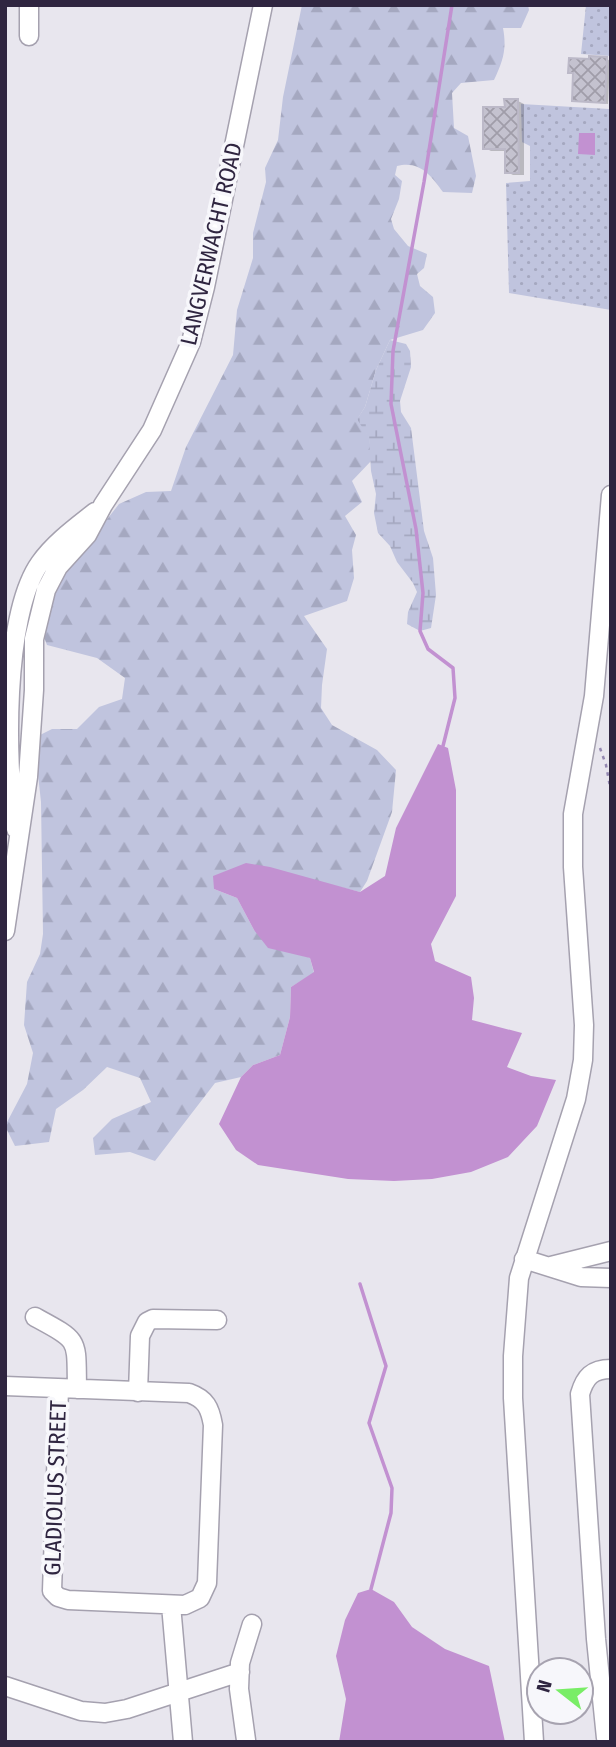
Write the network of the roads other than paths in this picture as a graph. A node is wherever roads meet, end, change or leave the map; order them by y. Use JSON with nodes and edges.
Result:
{"nodes":[{"id":1,"x":29,"y":5,"type":"edge"},
{"id":2,"x":263,"y":5,"type":"edge"},
{"id":3,"x":29,"y":36,"type":"dead end"},
{"id":4,"x":611,"y":495,"type":"edge"},
{"id":5,"x":5,"y":931,"type":"edge"},
{"id":6,"x":611,"y":1251,"type":"edge"},
{"id":7,"x":524,"y":1259,"type":"junction"},
{"id":8,"x":551,"y":1266,"type":"junction"},
{"id":9,"x":611,"y":1278,"type":"edge"},
{"id":10,"x":35,"y":1317,"type":"dead end"},
{"id":11,"x":217,"y":1320,"type":"dead end"},
{"id":12,"x":611,"y":1369,"type":"edge"},
{"id":13,"x":5,"y":1386,"type":"edge"},
{"id":14,"x":68,"y":1389,"type":"junction"},
{"id":15,"x":138,"y":1392,"type":"junction"},
{"id":16,"x":171,"y":1605,"type":"junction"},
{"id":17,"x":252,"y":1624,"type":"dead end"},
{"id":18,"x":603,"y":1639,"type":"edge"},
{"id":19,"x":240,"y":1672,"type":"junction"},
{"id":20,"x":5,"y":1686,"type":"edge"},
{"id":21,"x":178,"y":1692,"type":"junction"},
{"id":22,"x":606,"y":1738,"type":"dead end"},
{"id":23,"x":246,"y":1741,"type":"edge"},
{"id":24,"x":183,"y":1742,"type":"edge"},
{"id":25,"x":534,"y":1742,"type":"edge"}],
"edges":[{"from":1,"to":3,"type":"street"},
{"from":2,"to":5,"type":"street","name":"LANGVERWACHT ROAD"},
{"from":4,"to":7,"type":"street"},
{"from":6,"to":8,"type":"street"},
{"from":7,"to":8,"type":"street"},
{"from":7,"to":25,"type":"street"},
{"from":8,"to":9,"type":"street"},
{"from":10,"to":14,"type":"street"},
{"from":11,"to":15,"type":"street"},
{"from":12,"to":18,"type":"street"},
{"from":13,"to":14,"type":"street","name":"GLADIOLUS STREET"},
{"from":14,"to":15,"type":"street","name":"GLADIOLUS STREET"},
{"from":14,"to":16,"type":"street","name":"GLADIOLUS STREET"},
{"from":15,"to":16,"type":"street","name":"GLADIOLUS STREET"},
{"from":16,"to":21,"type":"street"},
{"from":17,"to":19,"type":"street"},
{"from":18,"to":22,"type":"street"},
{"from":19,"to":21,"type":"street"},
{"from":19,"to":23,"type":"street"},
{"from":20,"to":21,"type":"street"},
{"from":21,"to":24,"type":"street"}]}
